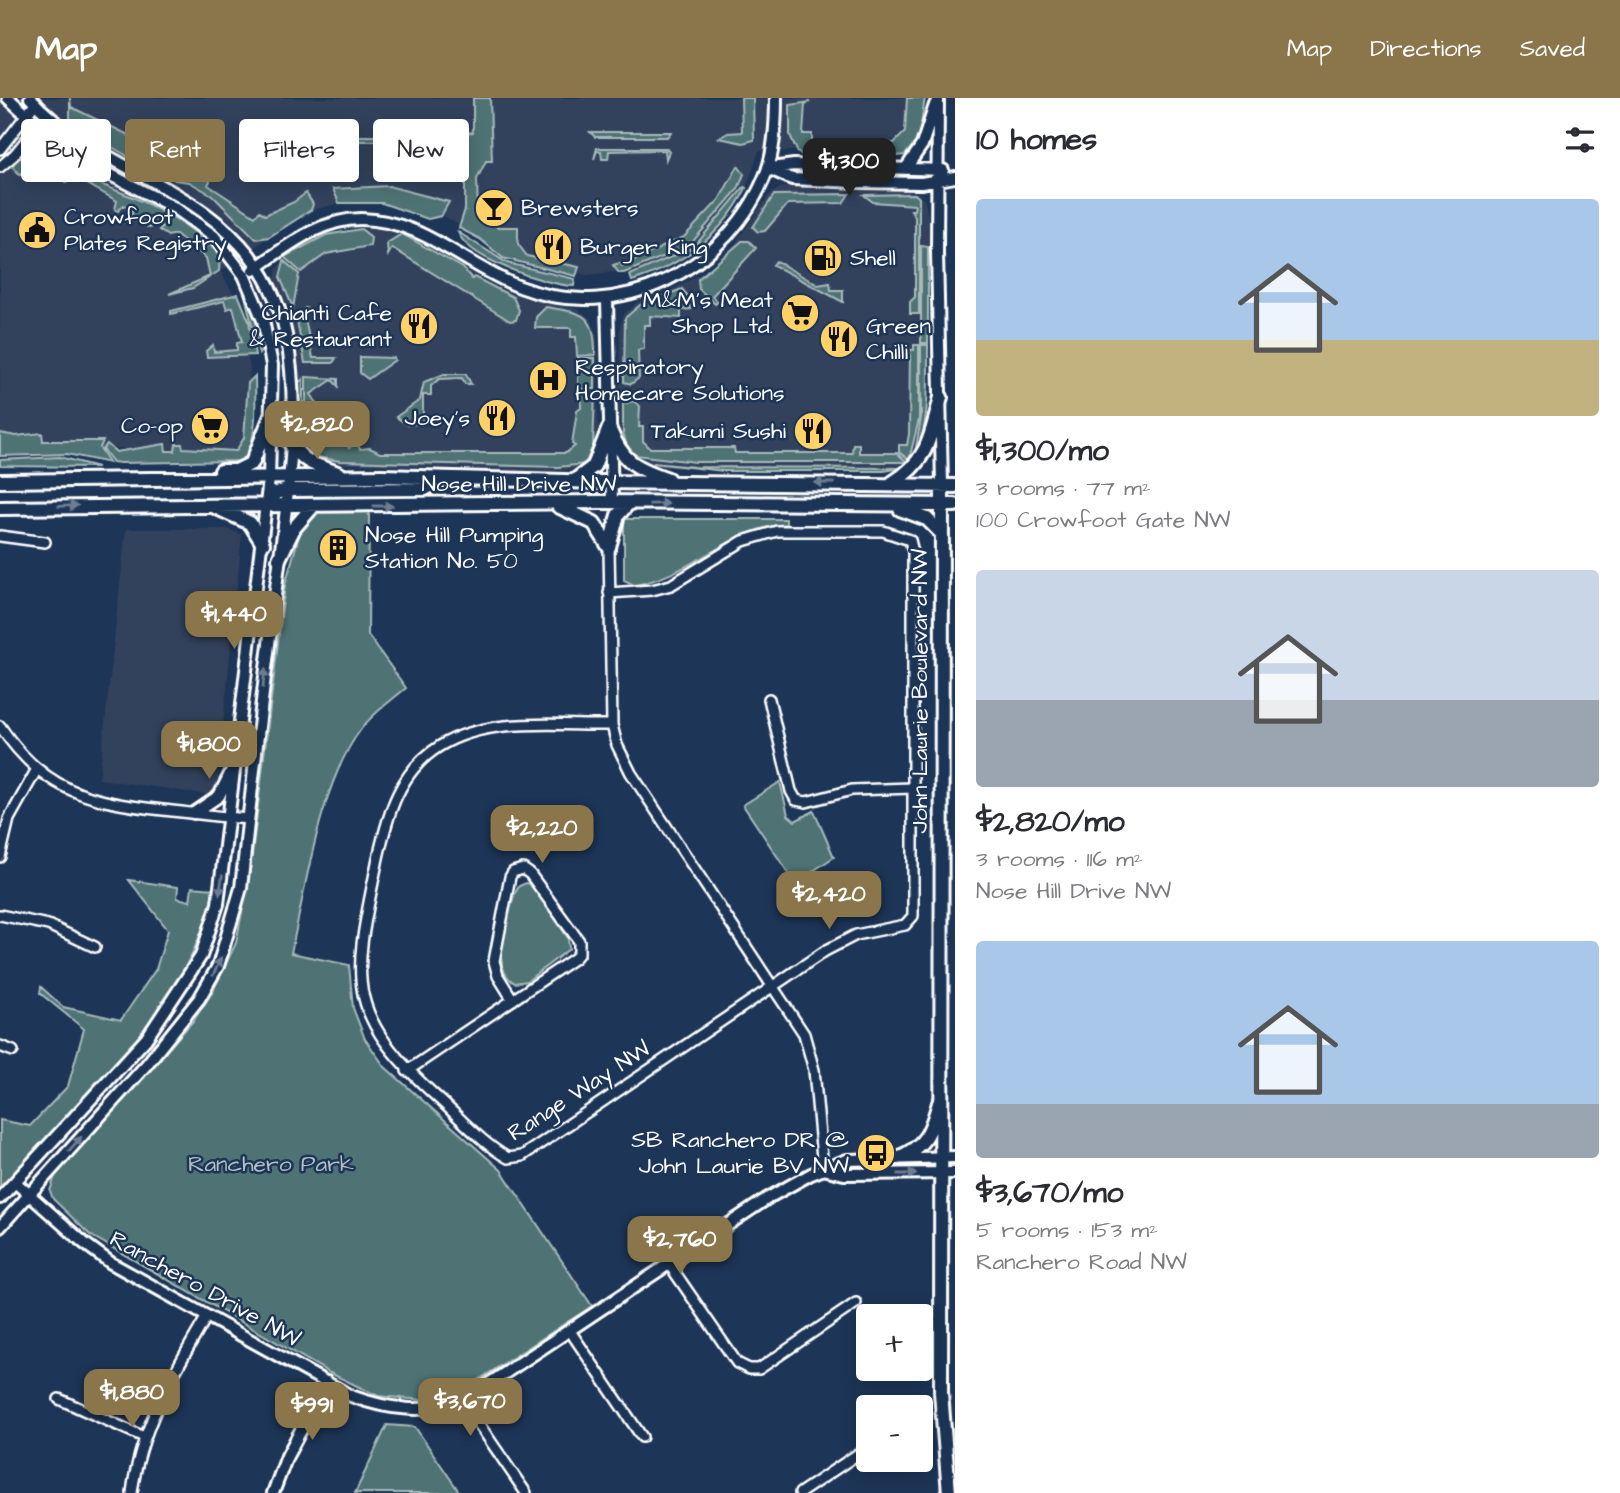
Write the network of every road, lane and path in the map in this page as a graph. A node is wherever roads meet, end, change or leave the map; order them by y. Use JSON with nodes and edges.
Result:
{"nodes":[{"id":1,"x":8,"y":98,"type":"edge"},
{"id":2,"x":776,"y":98,"type":"edge"},
{"id":3,"x":938,"y":98,"type":"edge"},
{"id":4,"x":32,"y":101,"type":"edge"},
{"id":5,"x":47,"y":115,"type":"junction"},
{"id":6,"x":25,"y":116,"type":"junction"},
{"id":7,"x":29,"y":119,"type":"edge"},
{"id":8,"x":44,"y":119,"type":"edge"},
{"id":9,"x":21,"y":145,"type":"edge"},
{"id":10,"x":0,"y":149,"type":"edge"},
{"id":11,"x":0,"y":167,"type":"edge"},
{"id":12,"x":768,"y":168,"type":"junction"},
{"id":13,"x":906,"y":168,"type":"junction"},
{"id":14,"x":939,"y":168,"type":"junction"},
{"id":15,"x":111,"y":175,"type":"edge"},
{"id":16,"x":955,"y":176,"type":"edge"},
{"id":17,"x":938,"y":181,"type":"junction"},
{"id":18,"x":257,"y":266,"type":"junction"},
{"id":19,"x":244,"y":275,"type":"junction"},
{"id":20,"x":607,"y":300,"type":"junction"},
{"id":21,"x":941,"y":397,"type":"junction"},
{"id":22,"x":271,"y":416,"type":"junction"},
{"id":23,"x":609,"y":428,"type":"junction"},
{"id":24,"x":290,"y":443,"type":"junction"},
{"id":25,"x":347,"y":476,"type":"junction"},
{"id":26,"x":446,"y":478,"type":"junction"},
{"id":27,"x":269,"y":479,"type":"junction"},
{"id":28,"x":191,"y":480,"type":"junction"},
{"id":29,"x":0,"y":481,"type":"edge"},
{"id":30,"x":574,"y":481,"type":"junction"},
{"id":31,"x":611,"y":482,"type":"junction"},
{"id":32,"x":678,"y":482,"type":"junction"},
{"id":33,"x":892,"y":483,"type":"junction"},
{"id":34,"x":287,"y":484,"type":"junction"},
{"id":35,"x":949,"y":486,"type":"edge"},
{"id":36,"x":551,"y":503,"type":"junction"},
{"id":37,"x":612,"y":503,"type":"junction"},
{"id":38,"x":208,"y":504,"type":"junction"},
{"id":39,"x":267,"y":504,"type":"junction"},
{"id":40,"x":285,"y":504,"type":"junction"},
{"id":41,"x":628,"y":504,"type":"junction"},
{"id":42,"x":883,"y":504,"type":"junction"},
{"id":43,"x":314,"y":505,"type":"junction"},
{"id":44,"x":949,"y":505,"type":"edge"},
{"id":45,"x":0,"y":508,"type":"edge"},
{"id":46,"x":942,"y":534,"type":"junction"},
{"id":47,"x":0,"y":536,"type":"edge"},
{"id":48,"x":45,"y":542,"type":"dead end"},
{"id":49,"x":262,"y":544,"type":"junction"},
{"id":50,"x":609,"y":547,"type":"junction"},
{"id":51,"x":279,"y":559,"type":"junction"},
{"id":52,"x":609,"y":593,"type":"junction"},
{"id":53,"x":769,"y":699,"type":"dead end"},
{"id":54,"x":612,"y":725,"type":"junction"},
{"id":55,"x":0,"y":726,"type":"edge"},
{"id":56,"x":236,"y":761,"type":"junction"},
{"id":57,"x":37,"y":769,"type":"junction"},
{"id":58,"x":913,"y":788,"type":"junction"},
{"id":59,"x":194,"y":813,"type":"junction"},
{"id":60,"x":230,"y":818,"type":"junction"},
{"id":61,"x":248,"y":819,"type":"junction"},
{"id":62,"x":0,"y":857,"type":"edge"},
{"id":63,"x":0,"y":915,"type":"edge"},
{"id":64,"x":95,"y":947,"type":"dead end"},
{"id":65,"x":774,"y":986,"type":"junction"},
{"id":66,"x":513,"y":1000,"type":"junction"},
{"id":67,"x":0,"y":1046,"type":"edge"},
{"id":68,"x":13,"y":1051,"type":"dead end"},
{"id":69,"x":407,"y":1071,"type":"junction"},
{"id":70,"x":943,"y":1089,"type":"junction"},
{"id":71,"x":897,"y":1158,"type":"junction"},
{"id":72,"x":949,"y":1158,"type":"edge"},
{"id":73,"x":823,"y":1169,"type":"junction"},
{"id":74,"x":949,"y":1173,"type":"edge"},
{"id":75,"x":15,"y":1182,"type":"junction"},
{"id":76,"x":30,"y":1195,"type":"junction"},
{"id":77,"x":0,"y":1199,"type":"edge"},
{"id":78,"x":0,"y":1227,"type":"edge"},
{"id":79,"x":669,"y":1264,"type":"junction"},
{"id":80,"x":856,"y":1303,"type":"dead end"},
{"id":81,"x":207,"y":1316,"type":"junction"},
{"id":82,"x":570,"y":1331,"type":"junction"},
{"id":83,"x":327,"y":1382,"type":"junction"},
{"id":84,"x":59,"y":1398,"type":"dead end"},
{"id":85,"x":463,"y":1401,"type":"junction"},
{"id":86,"x":144,"y":1437,"type":"junction"},
{"id":87,"x":642,"y":1437,"type":"dead end"},
{"id":88,"x":856,"y":1456,"type":"edge"},
{"id":89,"x":811,"y":1490,"type":"edge"},
{"id":90,"x":132,"y":1493,"type":"edge"},
{"id":91,"x":273,"y":1493,"type":"edge"},
{"id":92,"x":526,"y":1493,"type":"edge"},
{"id":93,"x":800,"y":1493,"type":"edge"},
{"id":94,"x":949,"y":1493,"type":"edge"}],
"edges":[{"from":1,"to":6,"type":"street"},
{"from":2,"to":12,"type":"street"},
{"from":3,"to":13,"type":"street"},
{"from":3,"to":14,"type":"street","name":"John Laurie Boulevard NW"},
{"from":4,"to":5,"type":"street"},
{"from":4,"to":6,"type":"street"},
{"from":5,"to":8,"type":"street"},
{"from":5,"to":18,"type":"street"},
{"from":6,"to":7,"type":"street"},
{"from":6,"to":10,"type":"street"},
{"from":9,"to":11,"type":"street"},
{"from":12,"to":13,"type":"street"},
{"from":12,"to":17,"type":"street"},
{"from":12,"to":20,"type":"street"},
{"from":13,"to":14,"type":"street"},
{"from":14,"to":16,"type":"street"},
{"from":14,"to":17,"type":"street","name":"John Laurie Boulevard NW"},
{"from":15,"to":19,"type":"street"},
{"from":16,"to":17,"type":"street"},
{"from":17,"to":21,"type":"street","name":"John Laurie Boulevard NW"},
{"from":18,"to":19,"type":"street"},
{"from":18,"to":20,"type":"street"},
{"from":18,"to":24,"type":"street"},
{"from":19,"to":22,"type":"street"},
{"from":20,"to":23,"type":"street"},
{"from":21,"to":33,"type":"main road"},
{"from":21,"to":35,"type":"street","name":"John Laurie Boulevard NW"},
{"from":22,"to":27,"type":"street"},
{"from":22,"to":28,"type":"main road"},
{"from":23,"to":30,"type":"main road"},
{"from":23,"to":31,"type":"street"},
{"from":23,"to":32,"type":"main road"},
{"from":24,"to":25,"type":"main road"},
{"from":24,"to":34,"type":"street"},
{"from":25,"to":26,"type":"main road","name":"Nose Hill Drive NW"},
{"from":25,"to":34,"type":"main road","name":"Nose Hill Drive NW"},
{"from":26,"to":30,"type":"main road","name":"Nose Hill Drive NW"},
{"from":26,"to":34,"type":"main road"},
{"from":27,"to":28,"type":"main road","name":"Nose Hill Drive NW"},
{"from":27,"to":34,"type":"main road","name":"Nose Hill Drive NW"},
{"from":27,"to":39,"type":"street"},
{"from":28,"to":29,"type":"main road","name":"Nose Hill Drive NW"},
{"from":30,"to":31,"type":"main road","name":"Nose Hill Drive NW"},
{"from":31,"to":32,"type":"main road","name":"Nose Hill Drive NW"},
{"from":31,"to":37,"type":"street"},
{"from":33,"to":32,"type":"main road","name":"Nose Hill Drive NW","one_way":true},
{"from":33,"to":35,"type":"main road","name":"Nose Hill Drive NW"},
{"from":34,"to":39,"type":"main road"},
{"from":34,"to":40,"type":"street"},
{"from":35,"to":44,"type":"main road","name":"John Laurie Boulevard NW"},
{"from":36,"to":37,"type":"main road","name":"Nose Hill Drive NW"},
{"from":43,"to":36,"type":"main road","name":"Nose Hill Drive NW","one_way":true},
{"from":36,"to":50,"type":"main road"},
{"from":37,"to":41,"type":"main road","name":"Nose Hill Drive NW"},
{"from":38,"to":39,"type":"main road","name":"Nose Hill Drive NW"},
{"from":45,"to":38,"type":"main road","name":"Nose Hill Drive NW","one_way":true},
{"from":38,"to":49,"type":"main road"},
{"from":39,"to":40,"type":"main road","name":"Nose Hill Drive NW"},
{"from":39,"to":49,"type":"street"},
{"from":40,"to":43,"type":"main road","name":"Nose Hill Drive NW"},
{"from":40,"to":51,"type":"street"},
{"from":41,"to":42,"type":"main road","name":"Nose Hill Drive NW","one_way":true},
{"from":41,"to":50,"type":"main road"},
{"from":42,"to":44,"type":"main road","name":"Nose Hill Drive NW"},
{"from":42,"to":46,"type":"main road"},
{"from":43,"to":51,"type":"main road"},
{"from":44,"to":46,"type":"main road","name":"John Laurie Boulevard NW"},
{"from":46,"to":70,"type":"main road","name":"John Laurie Boulevard NW"},
{"from":47,"to":48,"type":"street"},
{"from":49,"to":56,"type":"street"},
{"from":50,"to":52,"type":"street"},
{"from":61,"to":51,"type":"street","one_way":true},
{"from":52,"to":54,"type":"street"},
{"from":52,"to":58,"type":"street"},
{"from":53,"to":58,"type":"street"},
{"from":54,"to":65,"type":"street"},
{"from":54,"to":69,"type":"street","name":"Range Way NW"},
{"from":55,"to":57,"type":"street"},
{"from":56,"to":59,"type":"street"},
{"from":56,"to":60,"type":"street"},
{"from":57,"to":59,"type":"street"},
{"from":57,"to":62,"type":"street"},
{"from":58,"to":65,"type":"street","name":"Range Way NW"},
{"from":59,"to":60,"type":"street"},
{"from":60,"to":61,"type":"street"},
{"from":60,"to":75,"type":"street","one_way":true},
{"from":76,"to":61,"type":"street","one_way":true},
{"from":63,"to":64,"type":"street"},
{"from":65,"to":69,"type":"street","name":"Range Way NW"},
{"from":65,"to":73,"type":"street"},
{"from":66,"to":66,"type":"street"},
{"from":66,"to":69,"type":"street"},
{"from":67,"to":68,"type":"street"},
{"from":70,"to":71,"type":"main road"},
{"from":70,"to":72,"type":"main road","name":"John Laurie Boulevard NW"},
{"from":71,"to":72,"type":"street","name":"Ranchero Drive NW"},
{"from":71,"to":73,"type":"street","name":"Ranchero Drive NW"},
{"from":72,"to":74,"type":"main road","name":"John Laurie Boulevard NW"},
{"from":73,"to":74,"type":"street","one_way":true},
{"from":73,"to":79,"type":"street","name":"Ranchero Drive NW"},
{"from":74,"to":94,"type":"main road","name":"John Laurie Boulevard NW"},
{"from":75,"to":76,"type":"street","name":"Ranchero Drive NW"},
{"from":75,"to":77,"type":"street"},
{"from":76,"to":78,"type":"street"},
{"from":76,"to":81,"type":"street","name":"Ranchero Drive NW"},
{"from":79,"to":80,"type":"street"},
{"from":79,"to":82,"type":"street","name":"Ranchero Drive NW"},
{"from":81,"to":83,"type":"street","name":"Ranchero Drive NW"},
{"from":81,"to":86,"type":"street"},
{"from":82,"to":85,"type":"street","name":"Ranchero Drive NW"},
{"from":82,"to":87,"type":"street"},
{"from":83,"to":85,"type":"street","name":"Ranchero Drive NW"},
{"from":83,"to":91,"type":"street"},
{"from":84,"to":86,"type":"street"},
{"from":85,"to":92,"type":"street"},
{"from":86,"to":90,"type":"street"},
{"from":88,"to":89,"type":"street"},
{"from":89,"to":93,"type":"street"}]}
